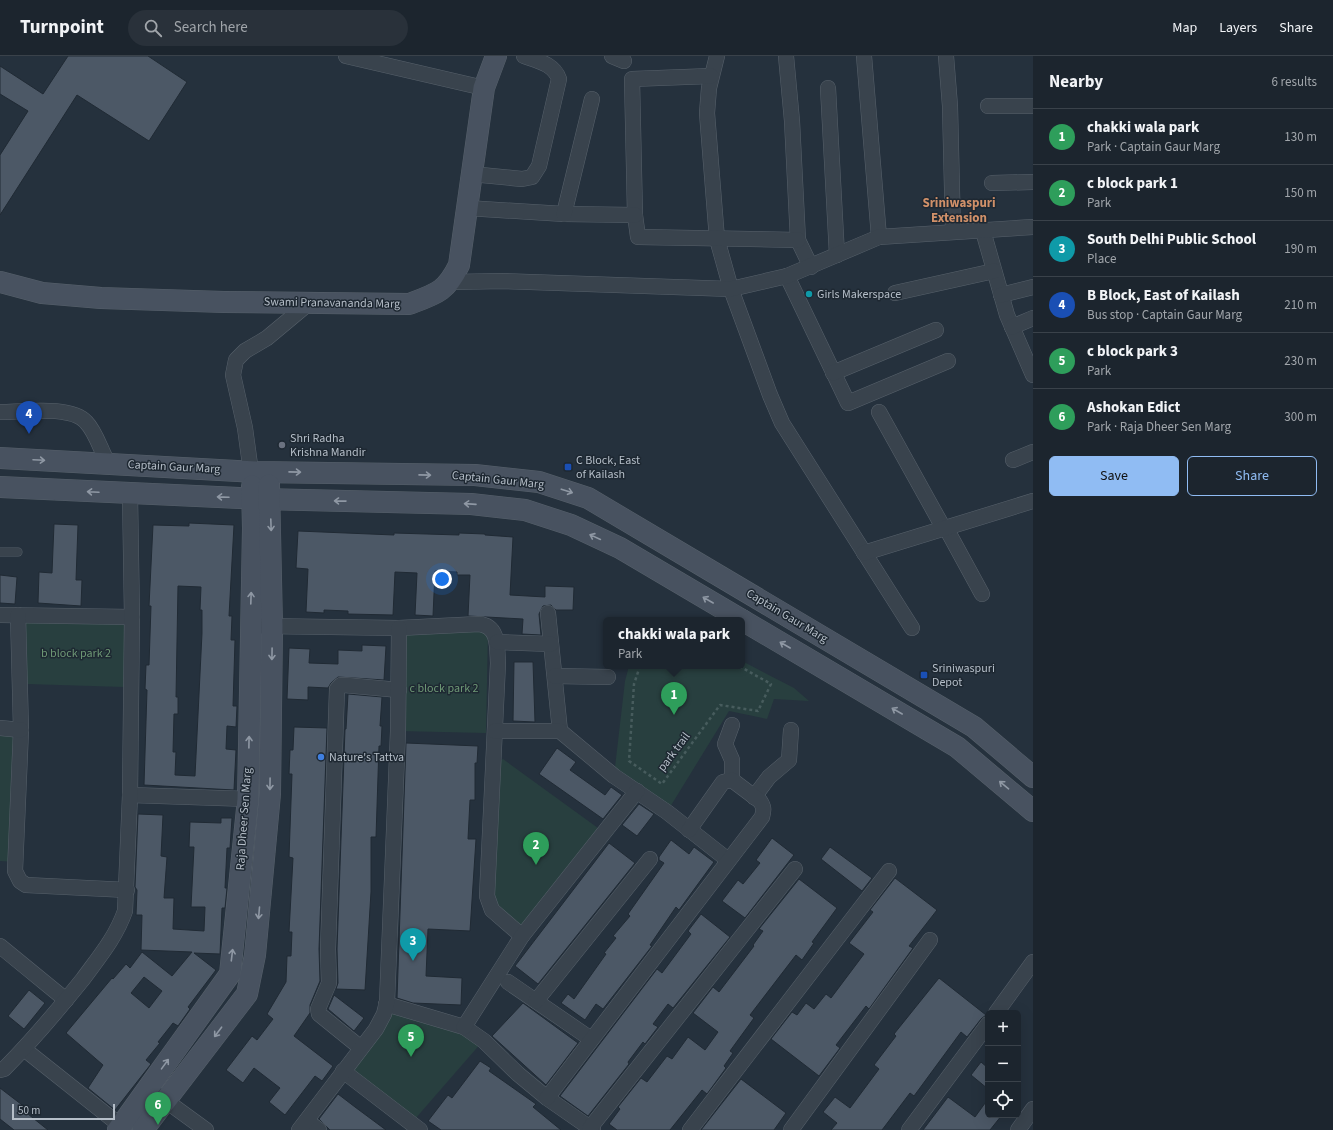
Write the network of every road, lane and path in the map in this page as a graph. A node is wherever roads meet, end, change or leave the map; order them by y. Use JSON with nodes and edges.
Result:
{"nodes":[{"id":1,"x":346,"y":56,"type":"edge"},
{"id":2,"x":496,"y":56,"type":"edge"},
{"id":3,"x":524,"y":56,"type":"edge"},
{"id":4,"x":717,"y":56,"type":"edge"},
{"id":5,"x":786,"y":56,"type":"edge"},
{"id":6,"x":864,"y":56,"type":"edge"},
{"id":7,"x":946,"y":56,"type":"edge"},
{"id":8,"x":711,"y":76,"type":"junction"},
{"id":9,"x":484,"y":88,"type":"junction"},
{"id":10,"x":828,"y":88,"type":"dead end"},
{"id":11,"x":592,"y":100,"type":"dead end"},
{"id":12,"x":988,"y":106,"type":"dead end"},
{"id":13,"x":1033,"y":106,"type":"edge"},
{"id":14,"x":472,"y":174,"type":"junction"},
{"id":15,"x":1033,"y":182,"type":"edge"},
{"id":16,"x":992,"y":183,"type":"dead end"},
{"id":17,"x":467,"y":208,"type":"junction"},
{"id":18,"x":564,"y":214,"type":"junction"},
{"id":19,"x":635,"y":215,"type":"junction"},
{"id":20,"x":1033,"y":227,"type":"edge"},
{"id":21,"x":953,"y":231,"type":"junction"},
{"id":22,"x":983,"y":231,"type":"junction"},
{"id":23,"x":879,"y":237,"type":"junction"},
{"id":24,"x":717,"y":240,"type":"junction"},
{"id":25,"x":798,"y":240,"type":"junction"},
{"id":26,"x":837,"y":255,"type":"junction"},
{"id":27,"x":811,"y":267,"type":"junction"},
{"id":28,"x":994,"y":271,"type":"junction"},
{"id":29,"x":787,"y":276,"type":"junction"},
{"id":30,"x":0,"y":282,"type":"edge"},
{"id":31,"x":451,"y":282,"type":"junction"},
{"id":32,"x":1033,"y":287,"type":"edge"},
{"id":33,"x":731,"y":289,"type":"junction"},
{"id":34,"x":895,"y":293,"type":"dead end"},
{"id":35,"x":1001,"y":295,"type":"junction"},
{"id":36,"x":309,"y":303,"type":"junction"},
{"id":37,"x":1033,"y":318,"type":"edge"},
{"id":38,"x":1012,"y":327,"type":"junction"},
{"id":39,"x":936,"y":330,"type":"dead end"},
{"id":40,"x":948,"y":361,"type":"dead end"},
{"id":41,"x":1032,"y":370,"type":"edge"},
{"id":42,"x":833,"y":373,"type":"junction"},
{"id":43,"x":0,"y":412,"type":"edge"},
{"id":44,"x":879,"y":412,"type":"dead end"},
{"id":45,"x":1033,"y":452,"type":"edge"},
{"id":46,"x":0,"y":458,"type":"edge"},
{"id":47,"x":1013,"y":460,"type":"dead end"},
{"id":48,"x":108,"y":463,"type":"junction"},
{"id":49,"x":260,"y":472,"type":"junction"},
{"id":50,"x":0,"y":487,"type":"edge"},
{"id":51,"x":130,"y":494,"type":"junction"},
{"id":52,"x":261,"y":499,"type":"junction"},
{"id":53,"x":1033,"y":501,"type":"edge"},
{"id":54,"x":945,"y":528,"type":"junction"},
{"id":55,"x":0,"y":552,"type":"edge"},
{"id":56,"x":18,"y":552,"type":"dead end"},
{"id":57,"x":864,"y":553,"type":"junction"},
{"id":58,"x":982,"y":594,"type":"dead end"},
{"id":59,"x":548,"y":613,"type":"dead end"},
{"id":60,"x":0,"y":615,"type":"edge"},
{"id":61,"x":18,"y":615,"type":"junction"},
{"id":62,"x":132,"y":617,"type":"junction"},
{"id":63,"x":737,"y":617,"type":"edge"},
{"id":64,"x":745,"y":622,"type":"edge"},
{"id":65,"x":250,"y":625,"type":"junction"},
{"id":66,"x":272,"y":626,"type":"junction"},
{"id":67,"x":399,"y":628,"type":"junction"},
{"id":68,"x":912,"y":628,"type":"dead end"},
{"id":69,"x":497,"y":642,"type":"junction"},
{"id":70,"x":551,"y":644,"type":"junction"},
{"id":71,"x":639,"y":669,"type":"edge"},
{"id":72,"x":744,"y":669,"type":"edge"},
{"id":73,"x":554,"y":676,"type":"junction"},
{"id":74,"x":608,"y":677,"type":"dead end"},
{"id":75,"x":399,"y":690,"type":"junction"},
{"id":76,"x":732,"y":725,"type":"dead end"},
{"id":77,"x":0,"y":728,"type":"edge"},
{"id":78,"x":21,"y":730,"type":"junction"},
{"id":79,"x":791,"y":730,"type":"dead end"},
{"id":80,"x":495,"y":731,"type":"junction"},
{"id":81,"x":560,"y":732,"type":"junction"},
{"id":82,"x":1033,"y":776,"type":"edge"},
{"id":83,"x":732,"y":780,"type":"junction"},
{"id":84,"x":637,"y":791,"type":"junction"},
{"id":85,"x":130,"y":795,"type":"junction"},
{"id":86,"x":754,"y":797,"type":"junction"},
{"id":87,"x":248,"y":799,"type":"junction"},
{"id":88,"x":1031,"y":811,"type":"edge"},
{"id":89,"x":690,"y":830,"type":"junction"},
{"id":90,"x":650,"y":859,"type":"dead end"},
{"id":91,"x":728,"y":860,"type":"junction"},
{"id":92,"x":795,"y":869,"type":"dead end"},
{"id":93,"x":889,"y":871,"type":"dead end"},
{"id":94,"x":127,"y":890,"type":"junction"},
{"id":95,"x":522,"y":936,"type":"junction"},
{"id":96,"x":930,"y":940,"type":"dead end"},
{"id":97,"x":0,"y":946,"type":"edge"},
{"id":98,"x":1033,"y":962,"type":"edge"},
{"id":99,"x":508,"y":982,"type":"dead end"},
{"id":100,"x":66,"y":1000,"type":"junction"},
{"id":101,"x":536,"y":1002,"type":"junction"},
{"id":102,"x":386,"y":1004,"type":"junction"},
{"id":103,"x":998,"y":1010,"type":"edge"},
{"id":104,"x":464,"y":1028,"type":"junction"},
{"id":105,"x":985,"y":1028,"type":"edge"},
{"id":106,"x":591,"y":1039,"type":"junction"},
{"id":107,"x":361,"y":1048,"type":"junction"},
{"id":108,"x":24,"y":1049,"type":"junction"},
{"id":109,"x":0,"y":1070,"type":"edge"},
{"id":110,"x":343,"y":1071,"type":"junction"},
{"id":111,"x":149,"y":1087,"type":"junction"},
{"id":112,"x":547,"y":1098,"type":"junction"},
{"id":113,"x":166,"y":1100,"type":"junction"},
{"id":114,"x":1033,"y":1109,"type":"edge"},
{"id":115,"x":303,"y":1125,"type":"edge"},
{"id":116,"x":119,"y":1128,"type":"edge"},
{"id":117,"x":592,"y":1129,"type":"edge"},
{"id":118,"x":143,"y":1130,"type":"edge"},
{"id":119,"x":206,"y":1130,"type":"edge"},
{"id":120,"x":320,"y":1130,"type":"edge"},
{"id":121,"x":420,"y":1130,"type":"edge"},
{"id":122,"x":690,"y":1130,"type":"edge"},
{"id":123,"x":791,"y":1130,"type":"edge"},
{"id":124,"x":909,"y":1130,"type":"edge"},
{"id":125,"x":1018,"y":1130,"type":"edge"}],
"edges":[{"from":1,"to":9,"type":"street"},
{"from":2,"to":9,"type":"main road","name":"Swami Pranavananda Marg"},
{"from":3,"to":14,"type":"street"},
{"from":4,"to":8,"type":"street"},
{"from":5,"to":25,"type":"street"},
{"from":6,"to":23,"type":"street"},
{"from":7,"to":21,"type":"street"},
{"from":8,"to":19,"type":"street"},
{"from":8,"to":24,"type":"street"},
{"from":9,"to":14,"type":"main road","name":"Swami Pranavananda Marg"},
{"from":10,"to":26,"type":"street"},
{"from":11,"to":18,"type":"street"},
{"from":12,"to":13,"type":"street"},
{"from":14,"to":17,"type":"main road","name":"Swami Pranavananda Marg"},
{"from":15,"to":16,"type":"street"},
{"from":17,"to":18,"type":"street"},
{"from":17,"to":31,"type":"main road","name":"Swami Pranavananda Marg"},
{"from":18,"to":19,"type":"street"},
{"from":19,"to":24,"type":"street"},
{"from":20,"to":22,"type":"street"},
{"from":21,"to":22,"type":"street"},
{"from":21,"to":23,"type":"street"},
{"from":22,"to":28,"type":"street"},
{"from":23,"to":26,"type":"street"},
{"from":24,"to":25,"type":"street"},
{"from":24,"to":33,"type":"street"},
{"from":25,"to":27,"type":"street"},
{"from":26,"to":27,"type":"street"},
{"from":27,"to":29,"type":"street"},
{"from":28,"to":34,"type":"street"},
{"from":28,"to":35,"type":"street"},
{"from":29,"to":33,"type":"street"},
{"from":29,"to":42,"type":"street"},
{"from":30,"to":36,"type":"main road","name":"Swami Pranavananda Marg"},
{"from":31,"to":33,"type":"street"},
{"from":31,"to":36,"type":"main road","name":"Swami Pranavananda Marg"},
{"from":32,"to":35,"type":"street"},
{"from":33,"to":57,"type":"street"},
{"from":35,"to":38,"type":"street"},
{"from":36,"to":49,"type":"street"},
{"from":37,"to":38,"type":"street"},
{"from":38,"to":41,"type":"street"},
{"from":39,"to":42,"type":"street"},
{"from":40,"to":42,"type":"street"},
{"from":43,"to":48,"type":"street"},
{"from":44,"to":54,"type":"street"},
{"from":45,"to":47,"type":"street"},
{"from":46,"to":48,"type":"main road","name":"Captain Gaur Marg","one_way":true},
{"from":48,"to":49,"type":"main road","name":"Captain Gaur Marg"},
{"from":49,"to":52,"type":"main road","name":"Raja Dheer Sen Marg"},
{"from":49,"to":82,"type":"main road","name":"Captain Gaur Marg","one_way":true},
{"from":51,"to":50,"type":"main road","one_way":true},
{"from":52,"to":51,"type":"main road","one_way":true},
{"from":51,"to":62,"type":"street"},
{"from":63,"to":52,"type":"main road","one_way":true},
{"from":65,"to":52,"type":"main road","name":"Raja Dheer Sen Marg","one_way":true},
{"from":52,"to":66,"type":"main road","name":"Raja Dheer Sen Marg","one_way":true},
{"from":53,"to":54,"type":"street"},
{"from":54,"to":57,"type":"street"},
{"from":54,"to":58,"type":"street"},
{"from":55,"to":56,"type":"lane"},
{"from":57,"to":68,"type":"street"},
{"from":59,"to":70,"type":"street"},
{"from":60,"to":61,"type":"street"},
{"from":61,"to":62,"type":"street"},
{"from":61,"to":78,"type":"street"},
{"from":62,"to":85,"type":"street"},
{"from":88,"to":64,"type":"main road","one_way":true},
{"from":65,"to":66,"type":"street"},
{"from":87,"to":65,"type":"main road","name":"Raja Dheer Sen Marg","one_way":true},
{"from":66,"to":67,"type":"street"},
{"from":66,"to":113,"type":"main road","name":"Raja Dheer Sen Marg","one_way":true},
{"from":67,"to":69,"type":"street"},
{"from":67,"to":75,"type":"street"},
{"from":69,"to":70,"type":"street"},
{"from":69,"to":80,"type":"street"},
{"from":70,"to":73,"type":"street"},
{"from":71,"to":72,"type":"path","name":"park trail"},
{"from":73,"to":74,"type":"street"},
{"from":73,"to":81,"type":"street"},
{"from":75,"to":102,"type":"street"},
{"from":75,"to":107,"type":"street"},
{"from":76,"to":83,"type":"street"},
{"from":77,"to":78,"type":"street"},
{"from":78,"to":94,"type":"street"},
{"from":79,"to":86,"type":"street"},
{"from":80,"to":81,"type":"street"},
{"from":80,"to":95,"type":"street"},
{"from":81,"to":84,"type":"street"},
{"from":83,"to":86,"type":"street"},
{"from":83,"to":89,"type":"street"},
{"from":84,"to":89,"type":"street"},
{"from":84,"to":95,"type":"street"},
{"from":85,"to":87,"type":"street"},
{"from":85,"to":94,"type":"street"},
{"from":86,"to":91,"type":"street"},
{"from":111,"to":87,"type":"main road","name":"Raja Dheer Sen Marg","one_way":true},
{"from":89,"to":91,"type":"street"},
{"from":90,"to":101,"type":"street"},
{"from":91,"to":106,"type":"street"},
{"from":92,"to":117,"type":"street"},
{"from":93,"to":122,"type":"street"},
{"from":94,"to":100,"type":"street"},
{"from":95,"to":104,"type":"street"},
{"from":96,"to":123,"type":"street"},
{"from":97,"to":100,"type":"street"},
{"from":98,"to":103,"type":"street"},
{"from":99,"to":101,"type":"street"},
{"from":100,"to":108,"type":"street"},
{"from":101,"to":106,"type":"street"},
{"from":102,"to":104,"type":"street"},
{"from":102,"to":107,"type":"street"},
{"from":104,"to":112,"type":"street"},
{"from":105,"to":124,"type":"street"},
{"from":106,"to":112,"type":"street"},
{"from":107,"to":110,"type":"street"},
{"from":108,"to":109,"type":"street"},
{"from":108,"to":116,"type":"street"},
{"from":110,"to":115,"type":"street"},
{"from":110,"to":121,"type":"street"},
{"from":111,"to":113,"type":"street"},
{"from":111,"to":116,"type":"main road","name":"Raja Dheer Sen Marg"},
{"from":112,"to":117,"type":"street"},
{"from":113,"to":118,"type":"main road","name":"Raja Dheer Sen Marg"},
{"from":113,"to":119,"type":"street"},
{"from":114,"to":125,"type":"street"},
{"from":115,"to":120,"type":"street"}]}
